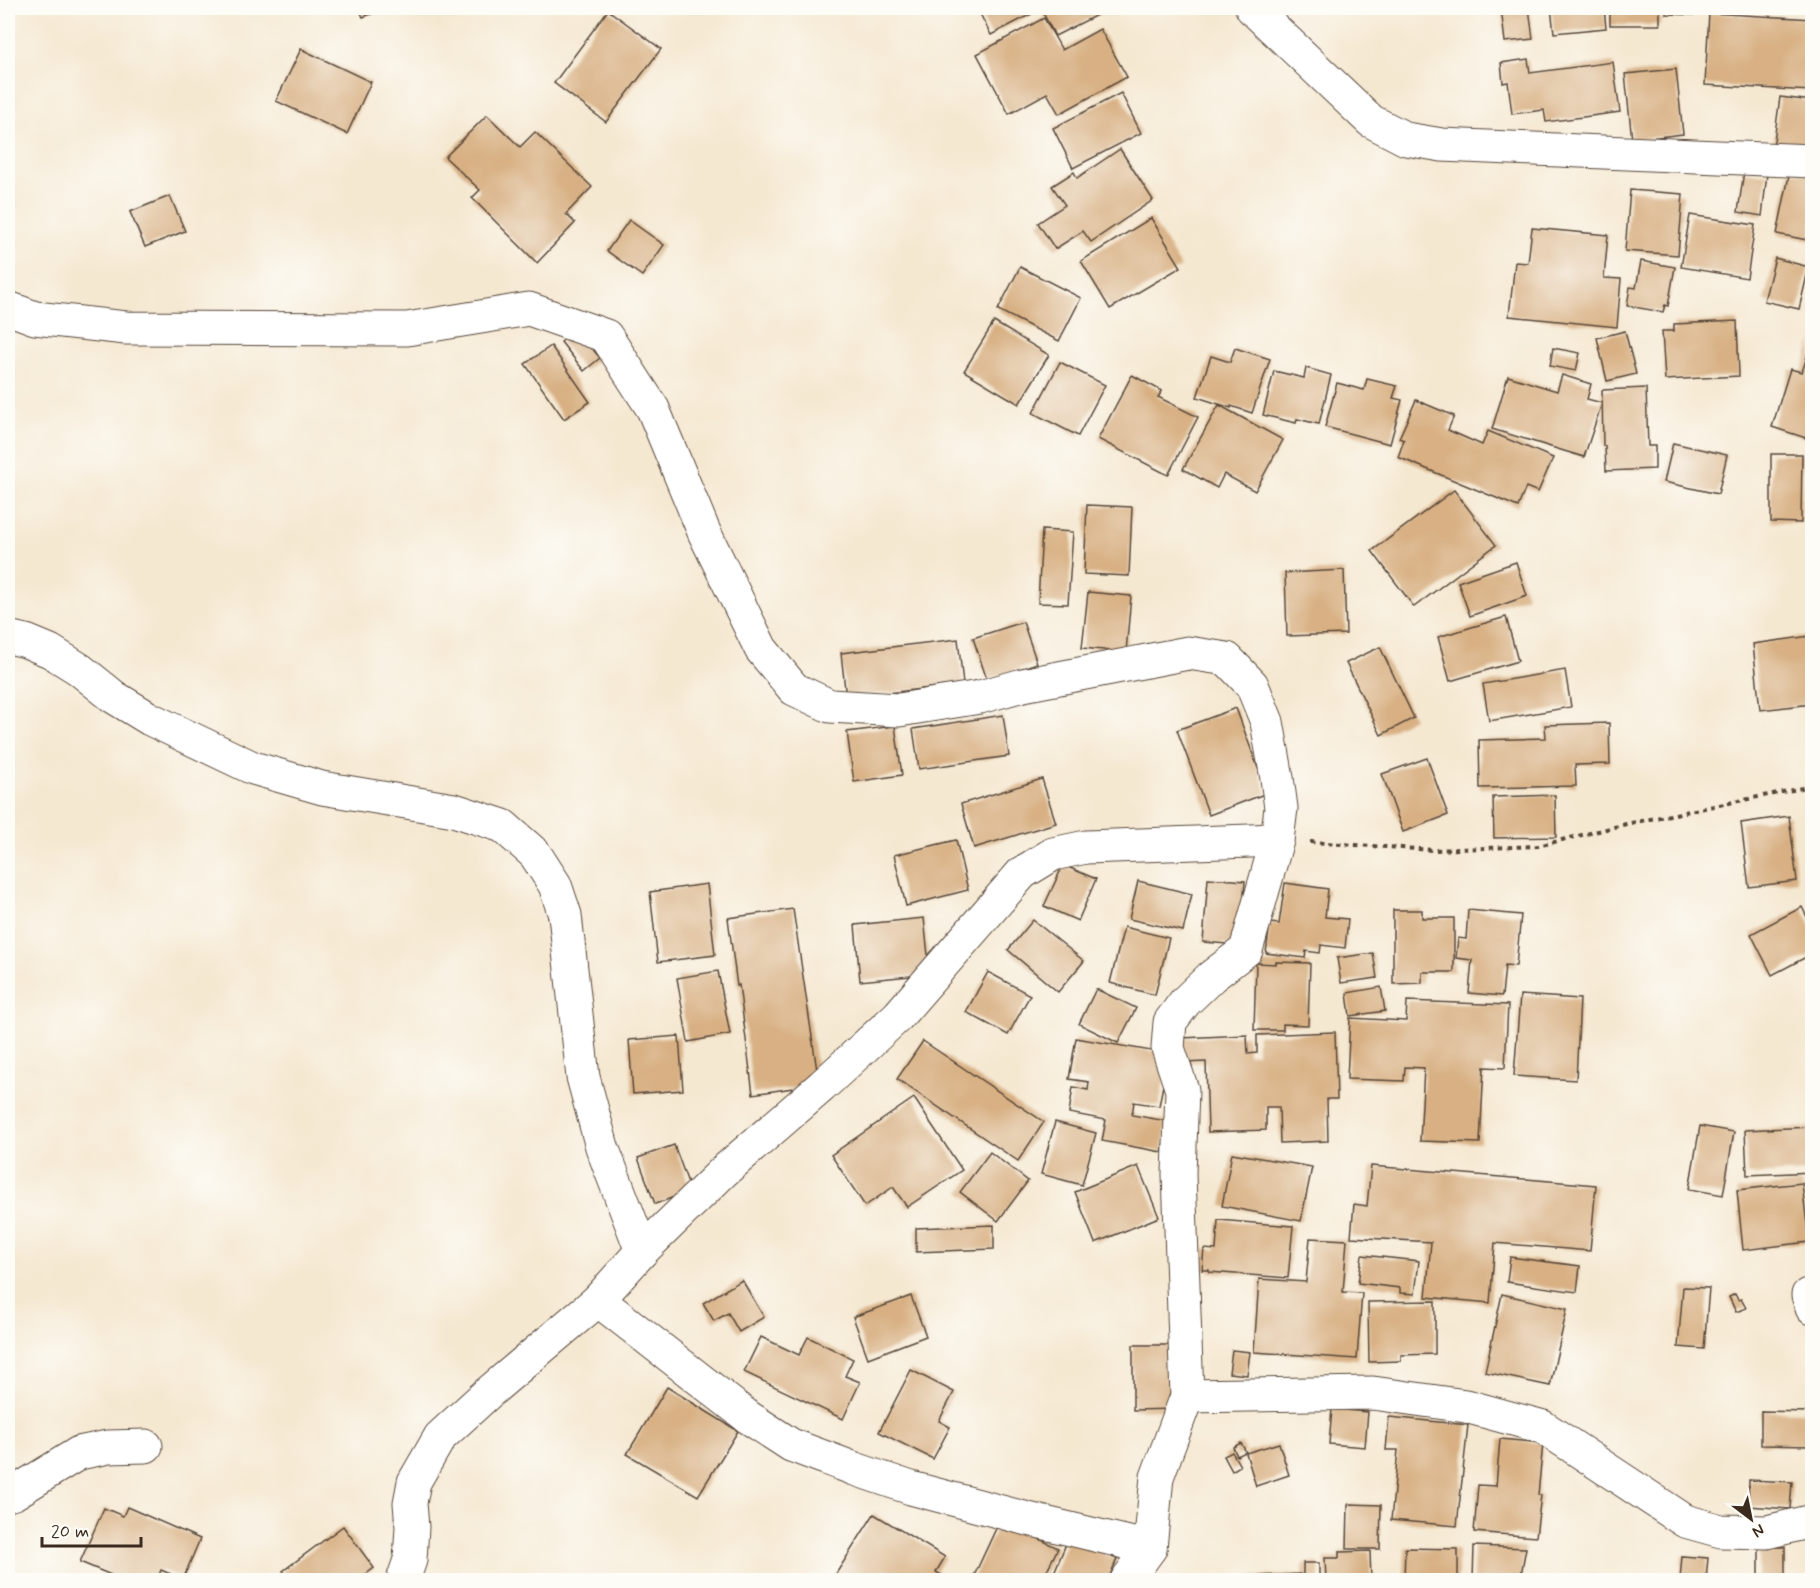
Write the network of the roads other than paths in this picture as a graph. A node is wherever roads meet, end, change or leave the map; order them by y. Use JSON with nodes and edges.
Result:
{"nodes":[{"id":1,"x":1252,"y":8,"type":"edge"},
{"id":2,"x":1812,"y":161,"type":"edge"},
{"id":3,"x":8,"y":308,"type":"edge"},
{"id":4,"x":8,"y":637,"type":"edge"},
{"id":5,"x":1277,"y":840,"type":"junction"},
{"id":6,"x":642,"y":1251,"type":"junction"},
{"id":7,"x":598,"y":1300,"type":"junction"},
{"id":8,"x":1187,"y":1396,"type":"junction"},
{"id":9,"x":146,"y":1446,"type":"dead end"},
{"id":10,"x":8,"y":1496,"type":"edge"},
{"id":11,"x":1812,"y":1521,"type":"edge"},
{"id":12,"x":1150,"y":1548,"type":"junction"},
{"id":13,"x":403,"y":1581,"type":"edge"},
{"id":14,"x":1127,"y":1581,"type":"edge"}],
"edges":[{"from":1,"to":2,"type":"street"},
{"from":3,"to":5,"type":"street"},
{"from":4,"to":6,"type":"street"},
{"from":5,"to":6,"type":"street"},
{"from":5,"to":8,"type":"street"},
{"from":6,"to":7,"type":"street"},
{"from":7,"to":12,"type":"street"},
{"from":7,"to":13,"type":"street"},
{"from":8,"to":11,"type":"street"},
{"from":8,"to":12,"type":"street"},
{"from":9,"to":10,"type":"street"},
{"from":12,"to":14,"type":"street"}]}
